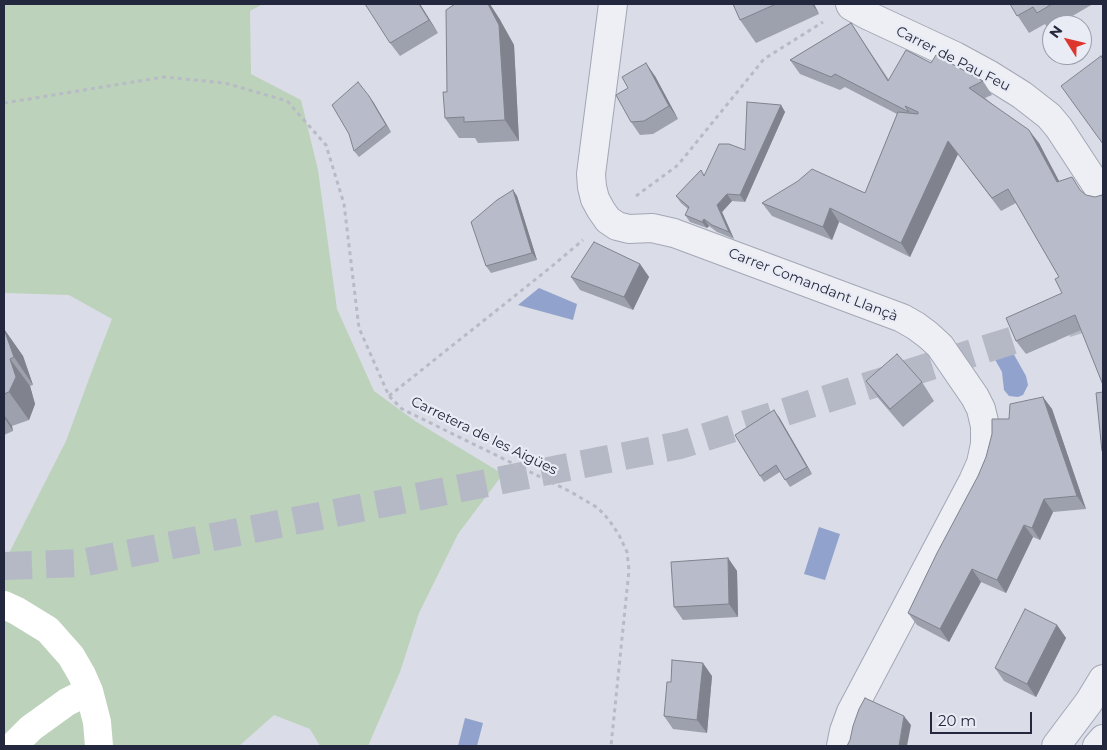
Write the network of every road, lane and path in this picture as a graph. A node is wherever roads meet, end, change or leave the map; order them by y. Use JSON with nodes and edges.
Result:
{"nodes":[{"id":1,"x":613,"y":4,"type":"edge"},
{"id":2,"x":850,"y":4,"type":"edge"},
{"id":3,"x":823,"y":22,"type":"dead end"},
{"id":4,"x":4,"y":103,"type":"edge"},
{"id":5,"x":1103,"y":195,"type":"edge"},
{"id":6,"x":631,"y":201,"type":"dead end"},
{"id":7,"x":585,"y":238,"type":"dead end"},
{"id":8,"x":389,"y":396,"type":"junction"},
{"id":9,"x":4,"y":605,"type":"edge"},
{"id":10,"x":1103,"y":679,"type":"edge"},
{"id":11,"x":89,"y":691,"type":"junction"},
{"id":12,"x":1103,"y":739,"type":"edge"},
{"id":13,"x":13,"y":746,"type":"edge"},
{"id":14,"x":99,"y":746,"type":"edge"},
{"id":15,"x":611,"y":746,"type":"edge"},
{"id":16,"x":841,"y":746,"type":"edge"},
{"id":17,"x":1056,"y":746,"type":"edge"},
{"id":18,"x":1097,"y":746,"type":"edge"}],
"edges":[{"from":1,"to":16,"type":"street","name":"Carrer Comandant Llançà"},
{"from":2,"to":5,"type":"street","name":"Carrer de Pau Feu"},
{"from":3,"to":6,"type":"path"},
{"from":4,"to":8,"type":"path","name":"Carretera de les Aigües"},
{"from":7,"to":8,"type":"path"},
{"from":8,"to":15,"type":"path","name":"Carretera de les Aigües"},
{"from":9,"to":11,"type":"main road"},
{"from":10,"to":17,"type":"street"},
{"from":11,"to":13,"type":"main road"},
{"from":11,"to":14,"type":"main road"},
{"from":12,"to":18,"type":"street"}]}
